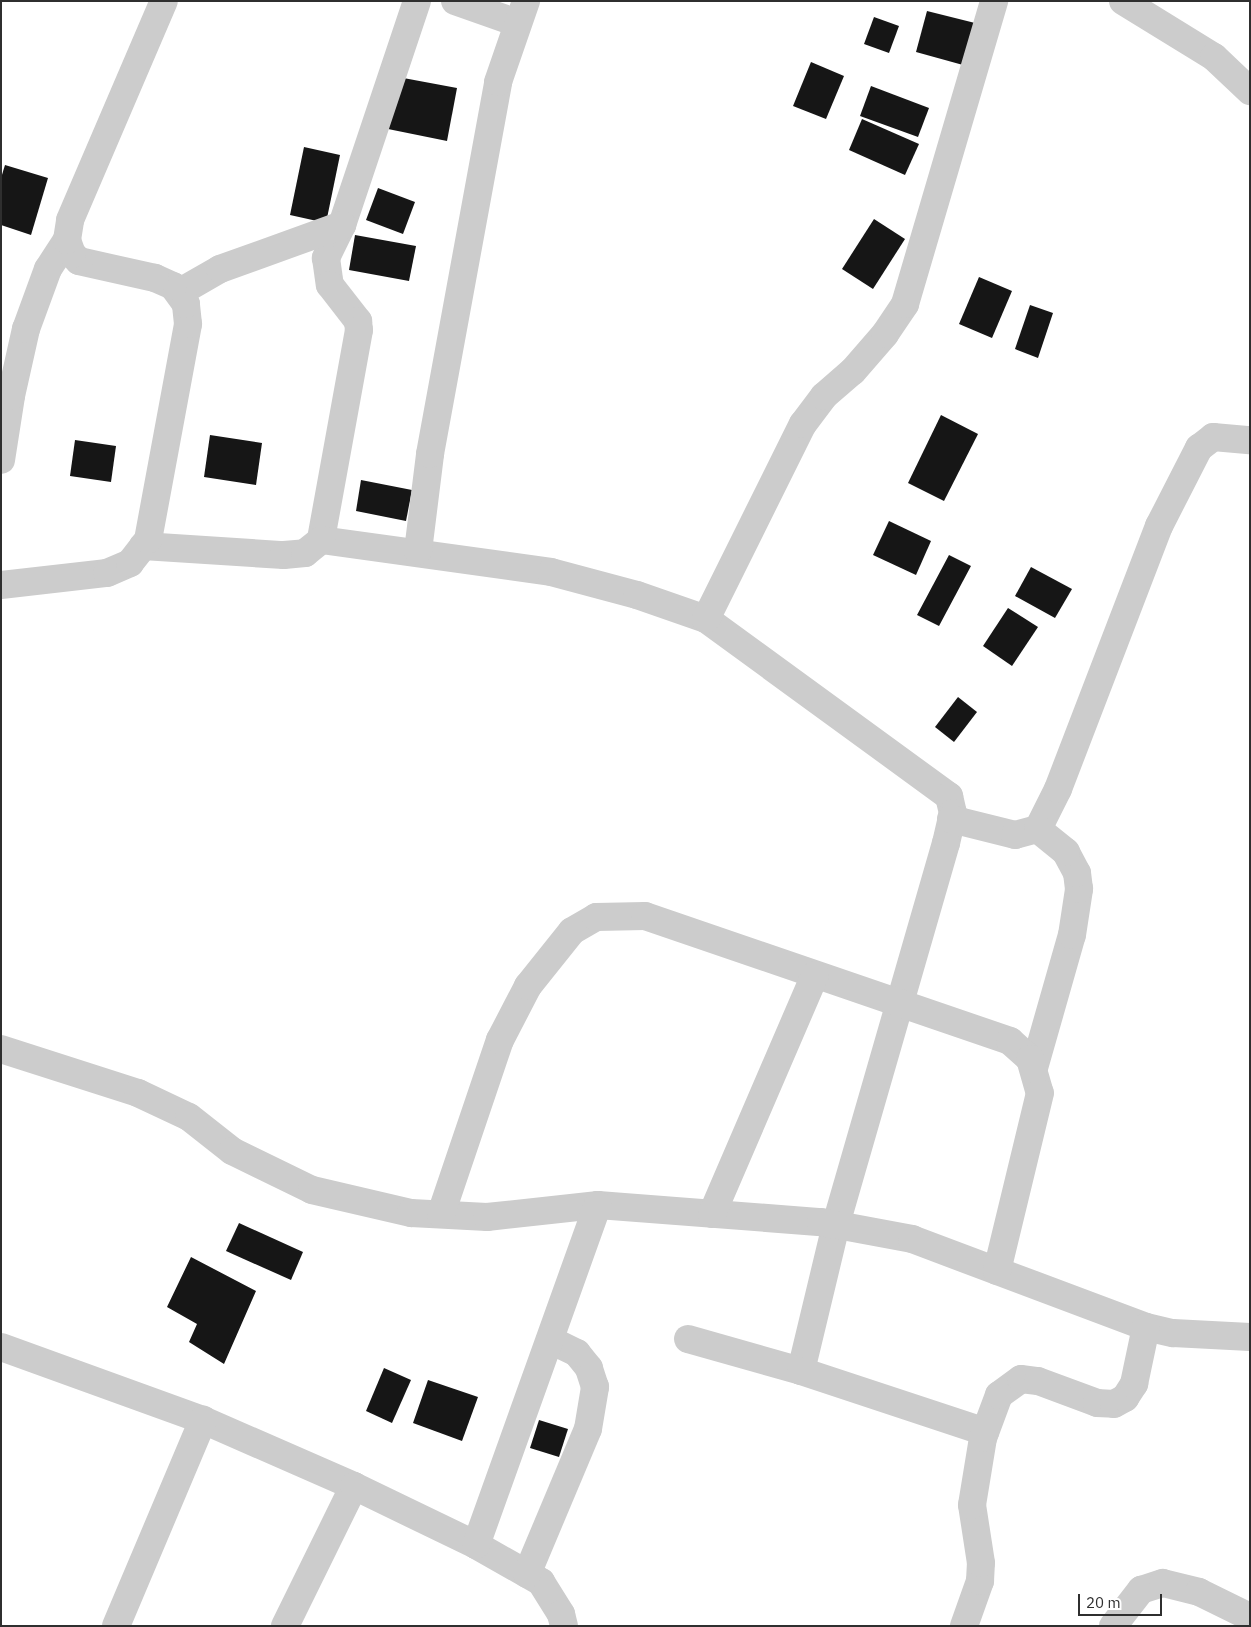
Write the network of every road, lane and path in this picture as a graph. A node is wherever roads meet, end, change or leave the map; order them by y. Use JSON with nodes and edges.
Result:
{"nodes":[{"id":1,"x":164,"y":1,"type":"edge"},
{"id":2,"x":417,"y":1,"type":"edge"},
{"id":3,"x":455,"y":1,"type":"edge"},
{"id":4,"x":994,"y":1,"type":"edge"},
{"id":5,"x":1123,"y":1,"type":"edge"},
{"id":6,"x":521,"y":12,"type":"edge"},
{"id":7,"x":1250,"y":91,"type":"edge"},
{"id":8,"x":342,"y":226,"type":"junction"},
{"id":9,"x":67,"y":240,"type":"junction"},
{"id":10,"x":180,"y":292,"type":"junction"},
{"id":11,"x":1250,"y":440,"type":"edge"},
{"id":12,"x":1,"y":460,"type":"edge"},
{"id":13,"x":321,"y":540,"type":"junction"},
{"id":14,"x":143,"y":546,"type":"junction"},
{"id":15,"x":418,"y":551,"type":"junction"},
{"id":16,"x":1,"y":585,"type":"edge"},
{"id":17,"x":706,"y":619,"type":"junction"},
{"id":18,"x":951,"y":819,"type":"junction"},
{"id":19,"x":1038,"y":829,"type":"junction"},
{"id":20,"x":815,"y":974,"type":"junction"},
{"id":21,"x":899,"y":1003,"type":"junction"},
{"id":22,"x":1,"y":1049,"type":"edge"},
{"id":23,"x":1034,"y":1068,"type":"junction"},
{"id":24,"x":598,"y":1205,"type":"junction"},
{"id":25,"x":441,"y":1214,"type":"junction"},
{"id":26,"x":712,"y":1214,"type":"junction"},
{"id":27,"x":836,"y":1225,"type":"junction"},
{"id":28,"x":997,"y":1271,"type":"junction"},
{"id":29,"x":1146,"y":1327,"type":"junction"},
{"id":30,"x":1250,"y":1337,"type":"edge"},
{"id":31,"x":688,"y":1339,"type":"dead end"},
{"id":32,"x":550,"y":1340,"type":"junction"},
{"id":33,"x":1,"y":1347,"type":"edge"},
{"id":34,"x":801,"y":1371,"type":"junction"},
{"id":35,"x":203,"y":1420,"type":"junction"},
{"id":36,"x":985,"y":1432,"type":"junction"},
{"id":37,"x":354,"y":1486,"type":"junction"},
{"id":38,"x":476,"y":1545,"type":"junction"},
{"id":39,"x":527,"y":1574,"type":"junction"},
{"id":40,"x":1250,"y":1617,"type":"edge"},
{"id":41,"x":116,"y":1626,"type":"edge"},
{"id":42,"x":285,"y":1626,"type":"edge"},
{"id":43,"x":564,"y":1626,"type":"edge"},
{"id":44,"x":964,"y":1626,"type":"edge"},
{"id":45,"x":1113,"y":1626,"type":"edge"}],
"edges":[{"from":1,"to":9,"type":"street"},
{"from":2,"to":8,"type":"street"},
{"from":3,"to":6,"type":"street"},
{"from":4,"to":17,"type":"street"},
{"from":5,"to":7,"type":"street"},
{"from":6,"to":15,"type":"street"},
{"from":8,"to":10,"type":"street"},
{"from":8,"to":13,"type":"street"},
{"from":9,"to":10,"type":"street"},
{"from":9,"to":12,"type":"street"},
{"from":10,"to":14,"type":"street"},
{"from":11,"to":19,"type":"street"},
{"from":13,"to":14,"type":"street"},
{"from":13,"to":15,"type":"street"},
{"from":14,"to":16,"type":"street"},
{"from":15,"to":17,"type":"street"},
{"from":17,"to":18,"type":"street"},
{"from":18,"to":19,"type":"street"},
{"from":18,"to":21,"type":"street"},
{"from":19,"to":23,"type":"street"},
{"from":20,"to":21,"type":"street"},
{"from":20,"to":25,"type":"street"},
{"from":20,"to":26,"type":"street"},
{"from":21,"to":23,"type":"street"},
{"from":21,"to":27,"type":"street"},
{"from":22,"to":25,"type":"street"},
{"from":23,"to":28,"type":"street"},
{"from":24,"to":25,"type":"street"},
{"from":24,"to":26,"type":"street"},
{"from":24,"to":32,"type":"street"},
{"from":26,"to":27,"type":"street"},
{"from":27,"to":28,"type":"street"},
{"from":27,"to":34,"type":"street"},
{"from":28,"to":29,"type":"street"},
{"from":29,"to":30,"type":"street"},
{"from":29,"to":36,"type":"street"},
{"from":31,"to":34,"type":"street"},
{"from":32,"to":38,"type":"street"},
{"from":32,"to":39,"type":"street"},
{"from":33,"to":35,"type":"street"},
{"from":34,"to":36,"type":"street"},
{"from":35,"to":37,"type":"street"},
{"from":35,"to":41,"type":"street"},
{"from":36,"to":44,"type":"street"},
{"from":37,"to":38,"type":"street"},
{"from":37,"to":42,"type":"street"},
{"from":38,"to":39,"type":"street"},
{"from":39,"to":43,"type":"street"},
{"from":40,"to":45,"type":"street"}]}
